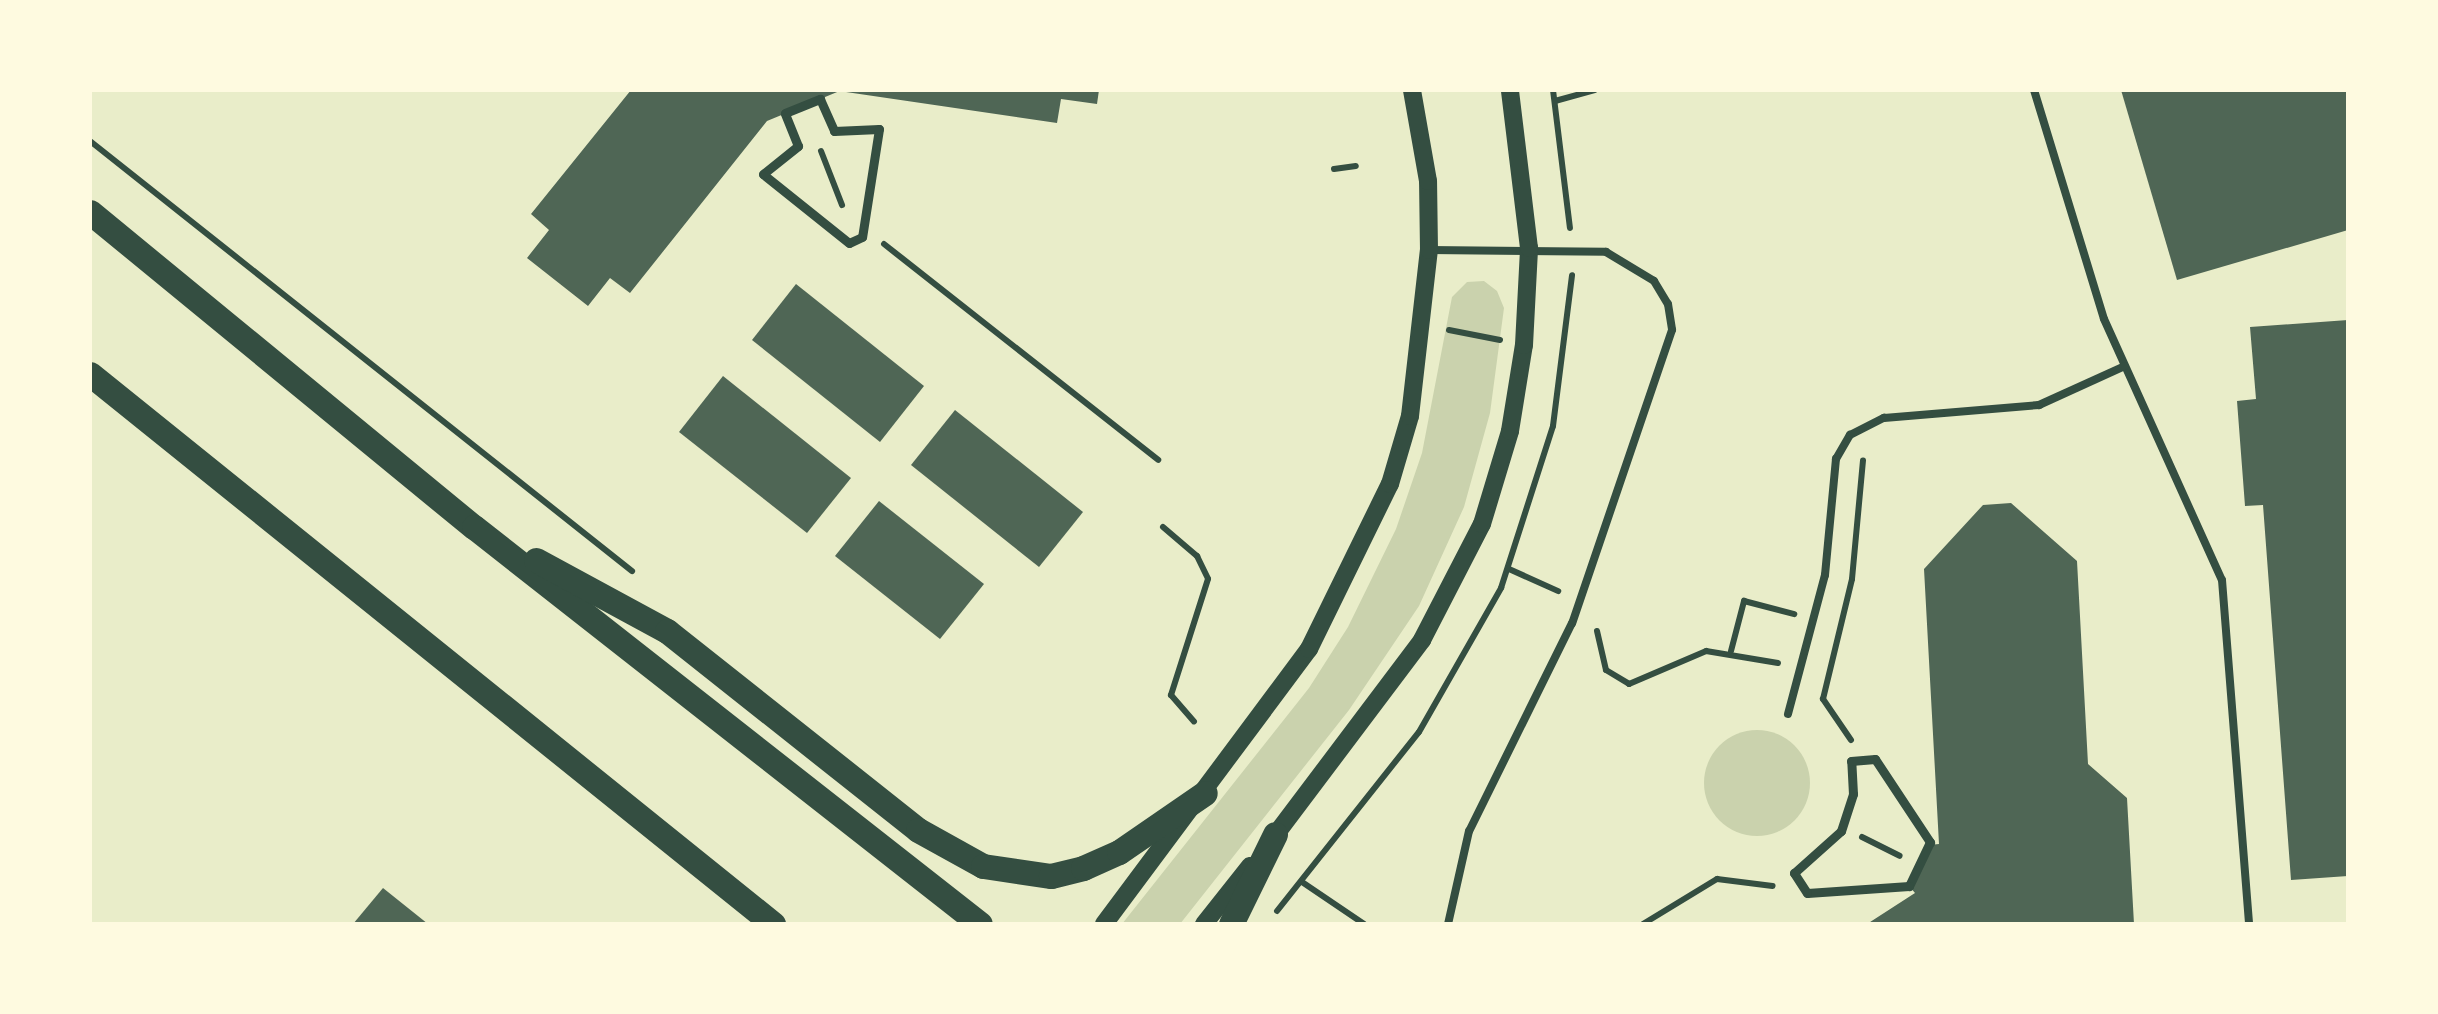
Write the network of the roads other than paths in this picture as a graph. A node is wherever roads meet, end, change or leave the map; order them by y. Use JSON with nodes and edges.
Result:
{"nodes":[{"id":1,"x":1412,"y":90,"type":"edge"},
{"id":2,"x":1510,"y":90,"type":"edge"},
{"id":3,"x":2034,"y":90,"type":"edge"},
{"id":4,"x":90,"y":212,"type":"edge"},
{"id":5,"x":864,"y":228,"type":"joint"},
{"id":6,"x":1530,"y":248,"type":"junction"},
{"id":7,"x":1429,"y":250,"type":"junction"},
{"id":8,"x":2126,"y":366,"type":"junction"},
{"id":9,"x":90,"y":374,"type":"edge"},
{"id":10,"x":474,"y":527,"type":"junction"},
{"id":11,"x":1788,"y":714,"type":"dead end"},
{"id":12,"x":1205,"y":793,"type":"junction"},
{"id":13,"x":1276,"y":834,"type":"junction"},
{"id":14,"x":1919,"y":865,"type":"joint"},
{"id":15,"x":773,"y":924,"type":"edge"},
{"id":16,"x":980,"y":924,"type":"edge"},
{"id":17,"x":1104,"y":924,"type":"edge"},
{"id":18,"x":1204,"y":924,"type":"edge"},
{"id":19,"x":1231,"y":924,"type":"edge"},
{"id":20,"x":1448,"y":924,"type":"edge"},
{"id":21,"x":2249,"y":924,"type":"edge"}],
"edges":[{"from":1,"to":7,"type":"street"},
{"from":2,"to":6,"type":"street"},
{"from":3,"to":8,"type":"lane"},
{"from":4,"to":10,"type":"main road"},
{"from":5,"to":5,"type":"street"},
{"from":6,"to":7,"type":"lane"},
{"from":6,"to":13,"type":"street"},
{"from":6,"to":20,"type":"lane"},
{"from":7,"to":12,"type":"street"},
{"from":8,"to":11,"type":"lane"},
{"from":8,"to":21,"type":"lane"},
{"from":9,"to":15,"type":"main road"},
{"from":10,"to":12,"type":"main road"},
{"from":10,"to":16,"type":"main road"},
{"from":12,"to":17,"type":"street"},
{"from":13,"to":18,"type":"street"},
{"from":13,"to":19,"type":"main road"},
{"from":14,"to":14,"type":"street"}]}
